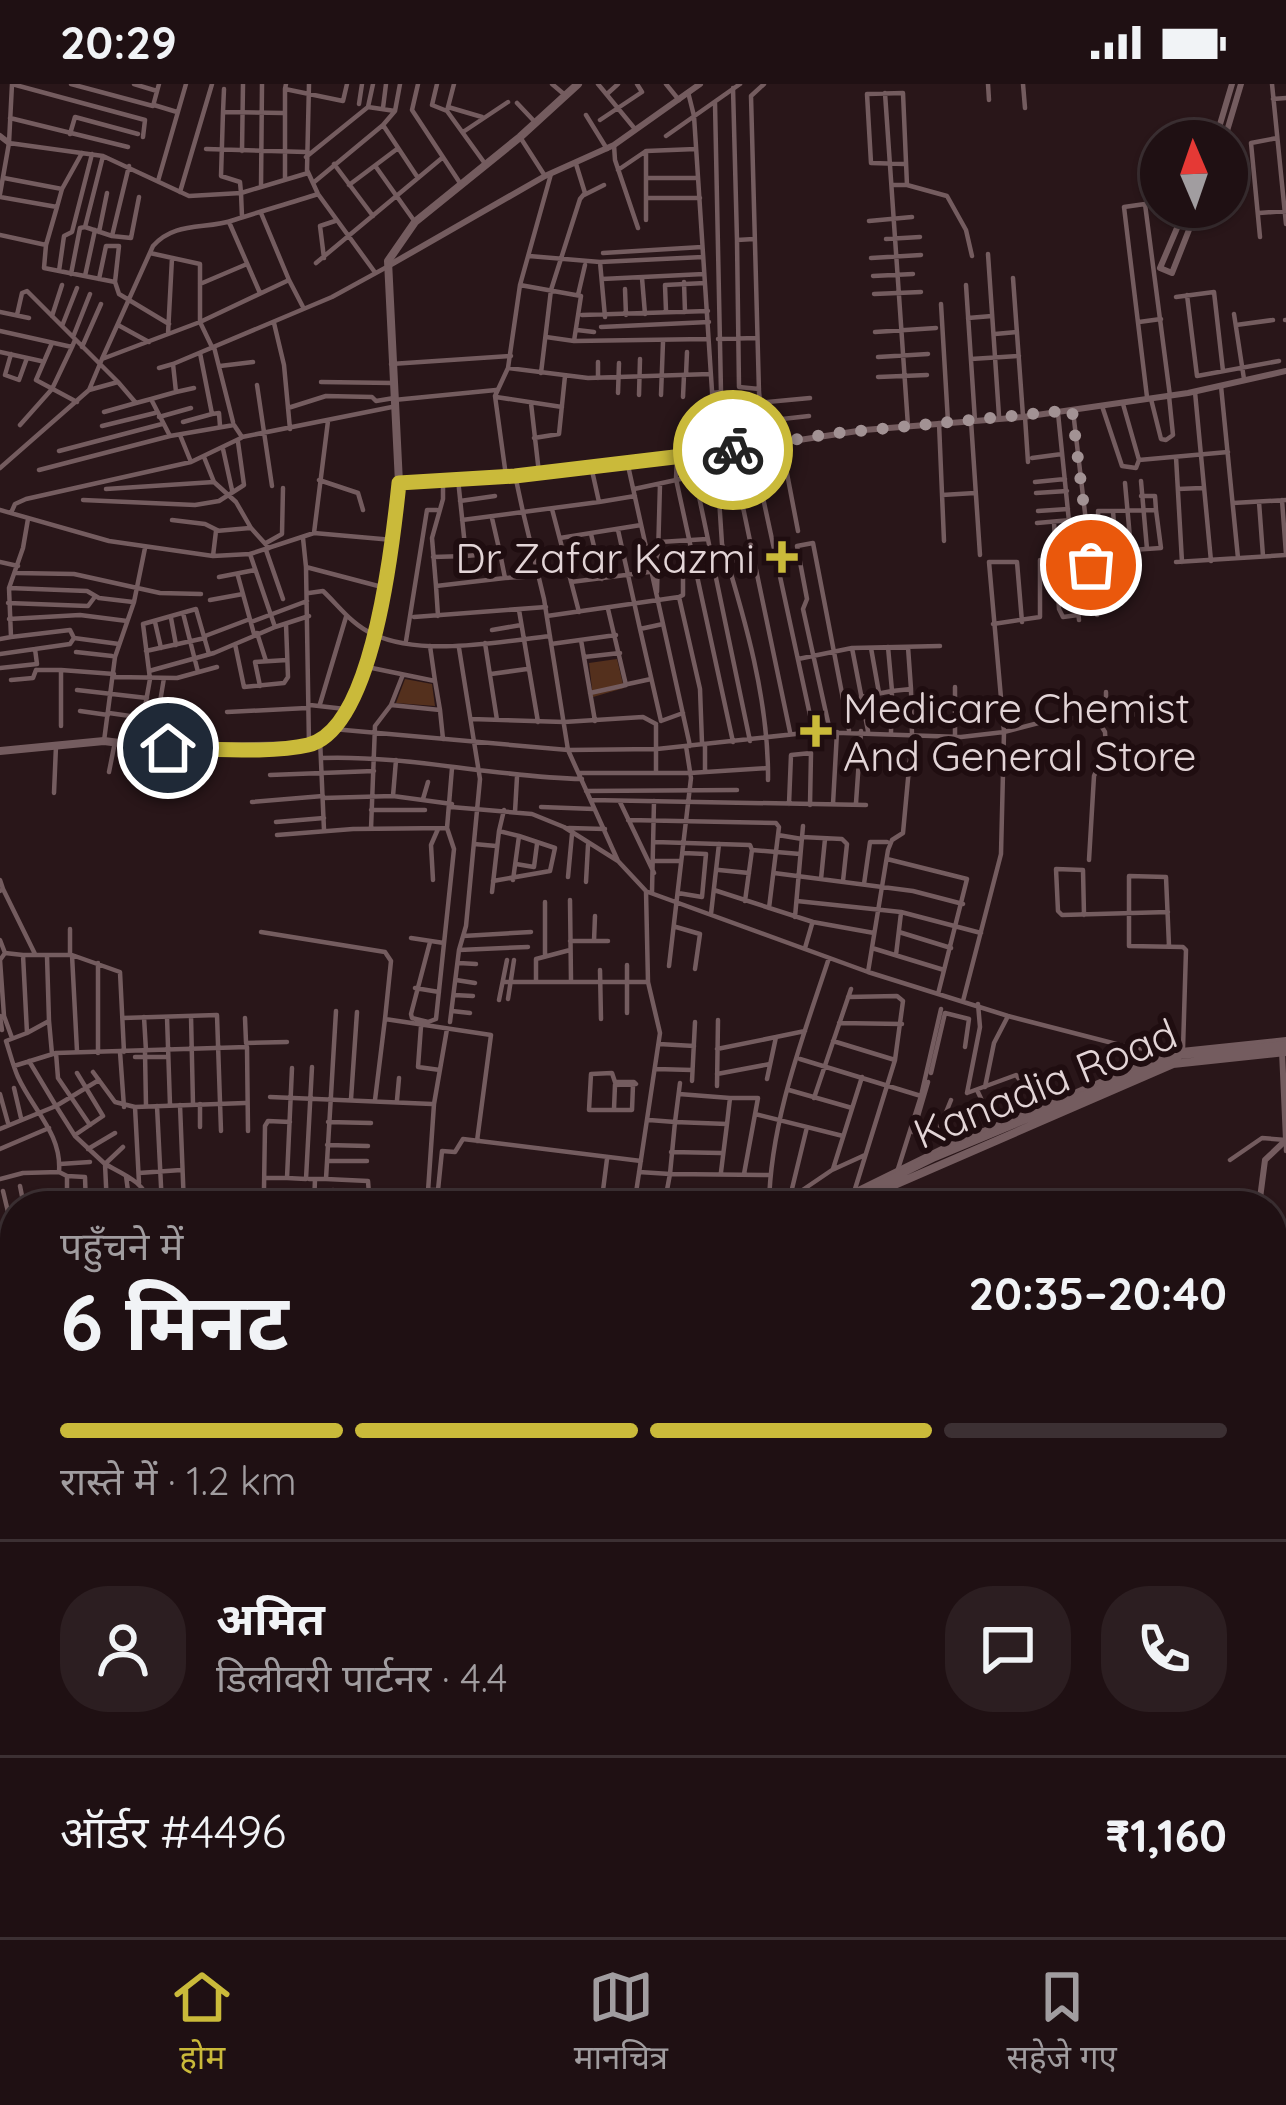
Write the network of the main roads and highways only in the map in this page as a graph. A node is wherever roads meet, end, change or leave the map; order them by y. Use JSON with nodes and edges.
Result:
{"nodes":[{"id":1,"x":578,"y":84,"type":"edge"},
{"id":2,"x":0,"y":751,"type":"edge"},
{"id":3,"x":1284,"y":1047,"type":"edge"},
{"id":4,"x":1226,"y":1050,"type":"junction"},
{"id":5,"x":856,"y":1191,"type":"edge"},
{"id":6,"x":879,"y":1191,"type":"edge"}],
"edges":[{"from":1,"to":2,"type":"main road"},
{"from":3,"to":4,"type":"main road","name":"Kanadia Road"},
{"from":4,"to":5,"type":"main road","name":"Kanadia Road"},
{"from":4,"to":6,"type":"main road","name":"Kanadia Road"}]}
